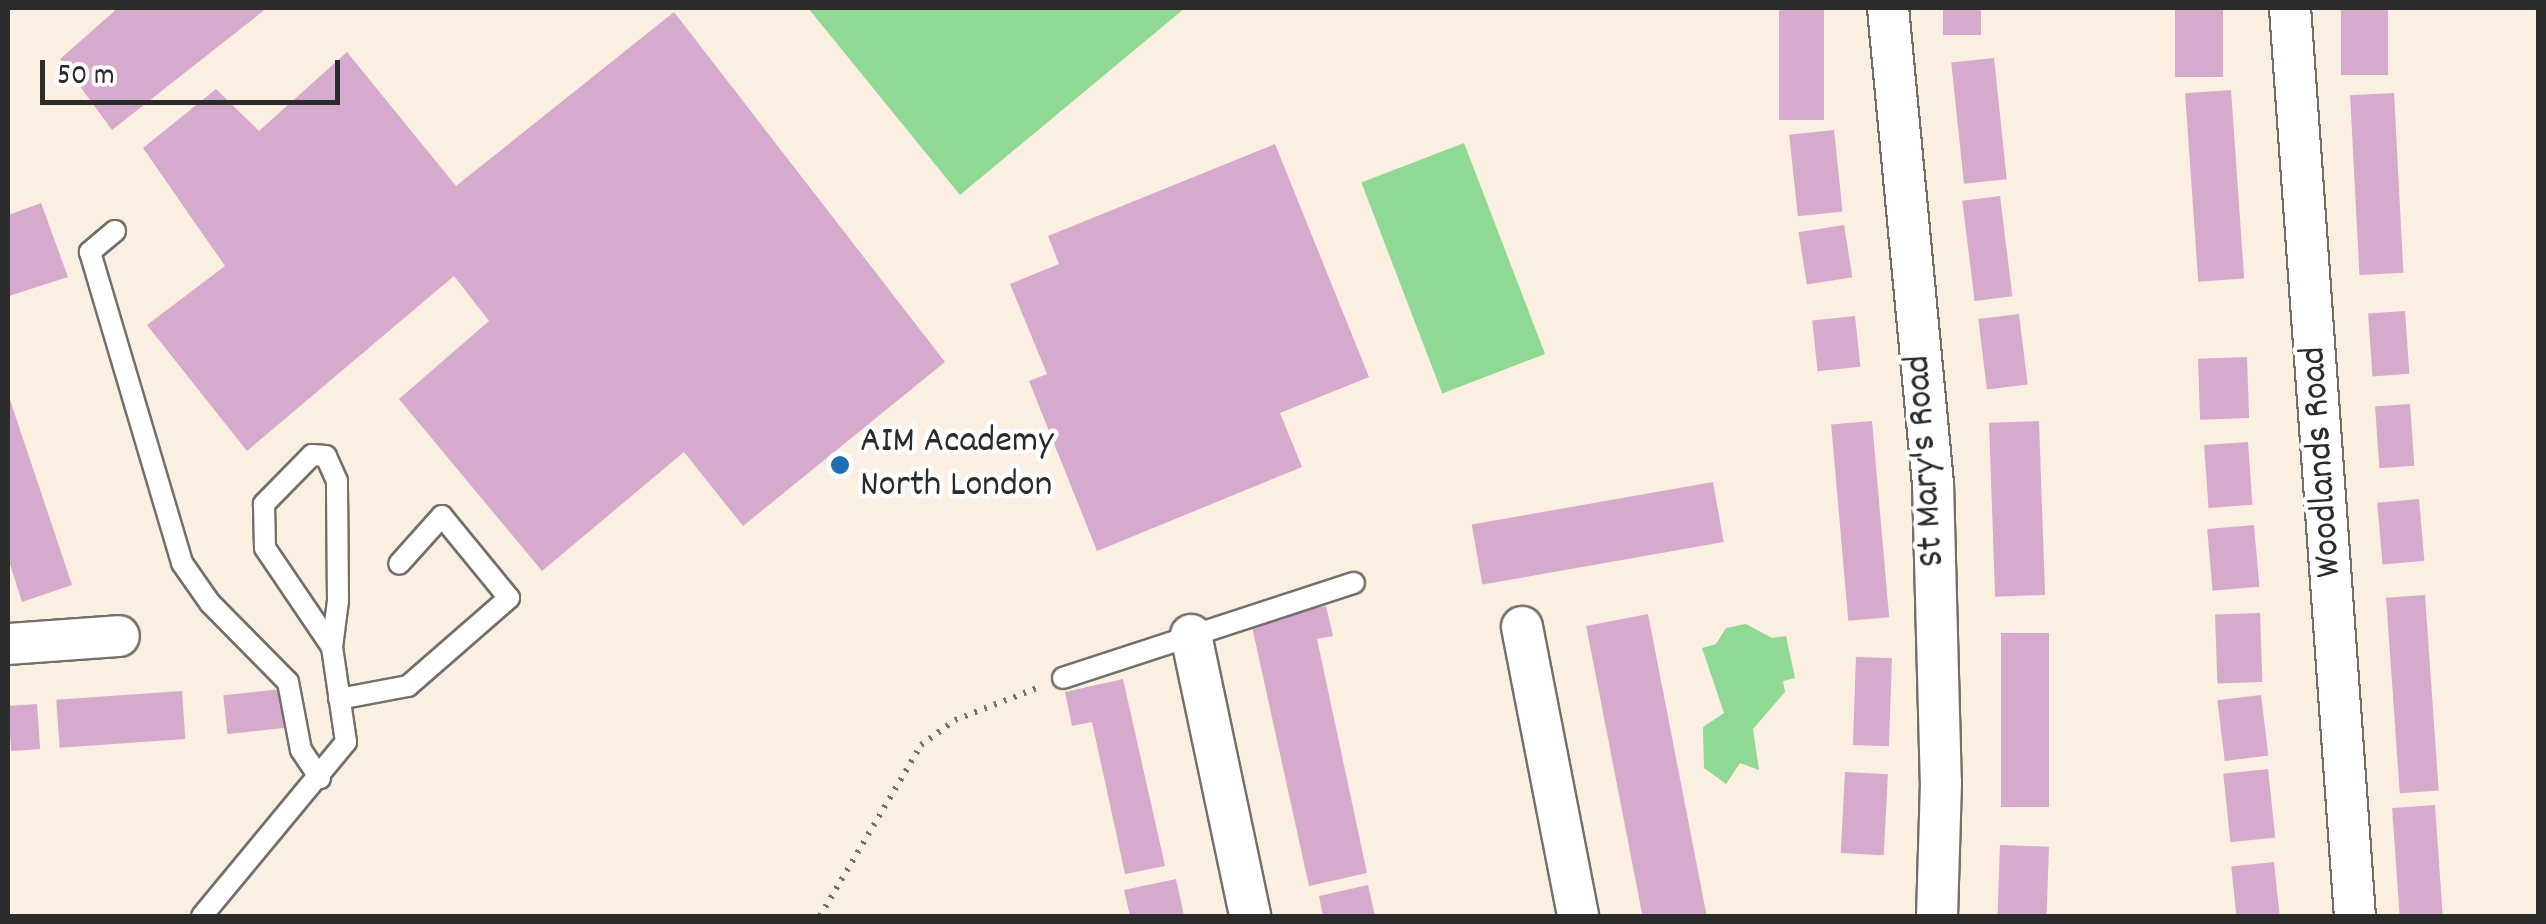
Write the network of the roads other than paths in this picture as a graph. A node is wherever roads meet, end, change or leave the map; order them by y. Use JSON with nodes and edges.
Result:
{"nodes":[{"id":1,"x":1888,"y":8,"type":"edge"},
{"id":2,"x":2290,"y":8,"type":"edge"},
{"id":3,"x":115,"y":230,"type":"dead end"},
{"id":4,"x":400,"y":564,"type":"dead end"},
{"id":5,"x":1354,"y":583,"type":"dead end"},
{"id":6,"x":1522,"y":627,"type":"dead end"},
{"id":7,"x":1191,"y":635,"type":"junction"},
{"id":8,"x":120,"y":636,"type":"dead end"},
{"id":9,"x":8,"y":644,"type":"edge"},
{"id":10,"x":332,"y":647,"type":"junction"},
{"id":11,"x":1063,"y":678,"type":"road end"},
{"id":12,"x":340,"y":699,"type":"junction"},
{"id":13,"x":320,"y":778,"type":"junction"},
{"id":14,"x":202,"y":916,"type":"edge"},
{"id":15,"x":1250,"y":916,"type":"edge"},
{"id":16,"x":1578,"y":916,"type":"edge"},
{"id":17,"x":1937,"y":916,"type":"edge"},
{"id":18,"x":2354,"y":916,"type":"edge"}],
"edges":[{"from":1,"to":17,"type":"street","name":"St Mary's Road"},
{"from":2,"to":18,"type":"street","name":"Woodlands Road"},
{"from":3,"to":13,"type":"lane"},
{"from":4,"to":12,"type":"lane"},
{"from":5,"to":7,"type":"lane"},
{"from":6,"to":16,"type":"street"},
{"from":7,"to":11,"type":"lane"},
{"from":7,"to":15,"type":"street"},
{"from":8,"to":9,"type":"street"},
{"from":10,"to":10,"type":"lane"},
{"from":10,"to":12,"type":"lane"},
{"from":12,"to":13,"type":"lane"},
{"from":13,"to":14,"type":"lane"}]}
